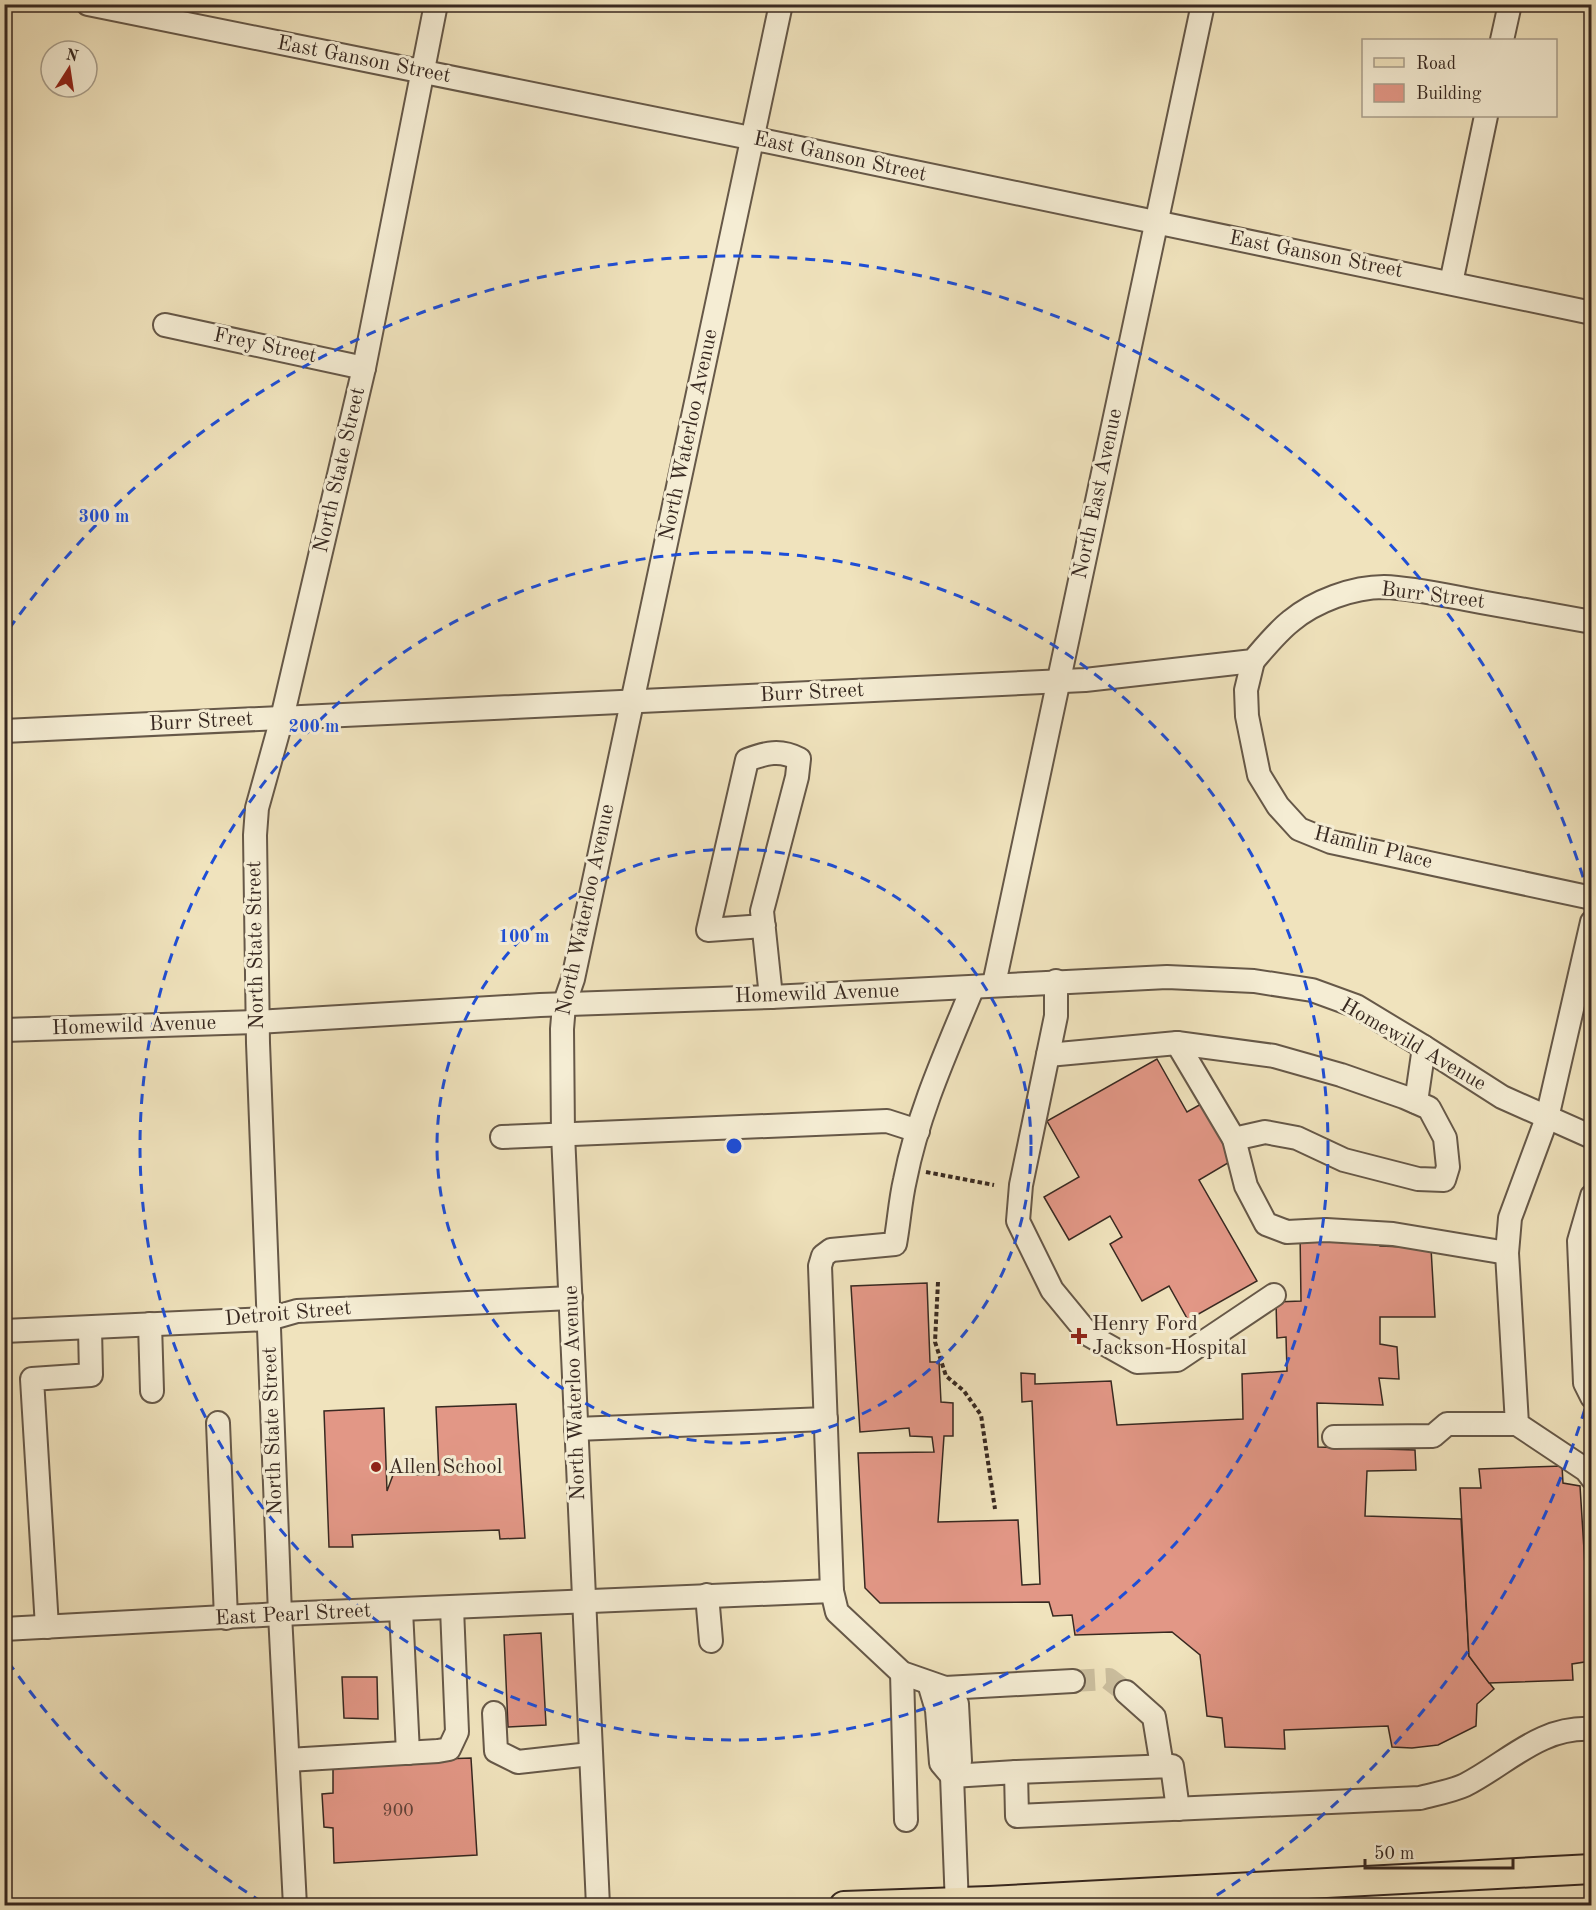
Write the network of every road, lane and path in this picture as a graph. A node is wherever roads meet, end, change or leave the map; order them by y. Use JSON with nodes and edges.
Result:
{"nodes":[{"id":1,"x":88,"y":4,"type":"edge"},
{"id":2,"x":436,"y":4,"type":"edge"},
{"id":3,"x":781,"y":4,"type":"edge"},
{"id":4,"x":1203,"y":4,"type":"edge"},
{"id":5,"x":1510,"y":4,"type":"edge"},
{"id":6,"x":113,"y":7,"type":"edge"},
{"id":7,"x":1502,"y":39,"type":"edge"},
{"id":8,"x":422,"y":72,"type":"junction"},
{"id":9,"x":1486,"y":117,"type":"edge"},
{"id":10,"x":753,"y":139,"type":"junction"},
{"id":11,"x":1157,"y":223,"type":"junction"},
{"id":12,"x":1451,"y":283,"type":"junction"},
{"id":13,"x":1592,"y":313,"type":"edge"},
{"id":14,"x":165,"y":325,"type":"dead end"},
{"id":15,"x":364,"y":368,"type":"junction"},
{"id":16,"x":1592,"y":622,"type":"edge"},
{"id":17,"x":1253,"y":661,"type":"junction"},
{"id":18,"x":1058,"y":681,"type":"junction"},
{"id":19,"x":631,"y":701,"type":"junction"},
{"id":20,"x":282,"y":718,"type":"junction"},
{"id":21,"x":4,"y":732,"type":"edge"},
{"id":22,"x":1592,"y":898,"type":"edge"},
{"id":23,"x":1592,"y":922,"type":"edge"},
{"id":24,"x":764,"y":926,"type":"junction"},
{"id":25,"x":1056,"y":981,"type":"junction"},
{"id":26,"x":984,"y":986,"type":"junction"},
{"id":27,"x":771,"y":997,"type":"junction"},
{"id":28,"x":564,"y":1005,"type":"junction"},
{"id":29,"x":257,"y":1022,"type":"junction"},
{"id":30,"x":4,"y":1030,"type":"edge"},
{"id":31,"x":1177,"y":1044,"type":"junction"},
{"id":32,"x":1424,"y":1047,"type":"junction"},
{"id":33,"x":1048,"y":1055,"type":"junction"},
{"id":34,"x":1416,"y":1102,"type":"junction"},
{"id":35,"x":1547,"y":1118,"type":"junction"},
{"id":36,"x":918,"y":1131,"type":"junction"},
{"id":37,"x":563,"y":1134,"type":"junction"},
{"id":38,"x":502,"y":1137,"type":"dead end"},
{"id":39,"x":1592,"y":1137,"type":"edge"},
{"id":40,"x":1234,"y":1138,"type":"junction"},
{"id":41,"x":908,"y":1168,"type":"junction"},
{"id":42,"x":994,"y":1185,"type":"dead end"},
{"id":43,"x":1592,"y":1196,"type":"edge"},
{"id":44,"x":1507,"y":1253,"type":"junction"},
{"id":45,"x":938,"y":1282,"type":"dead end"},
{"id":46,"x":1274,"y":1295,"type":"dead end"},
{"id":47,"x":1586,"y":1297,"type":"edge"},
{"id":48,"x":571,"y":1298,"type":"junction"},
{"id":49,"x":269,"y":1319,"type":"junction"},
{"id":50,"x":150,"y":1324,"type":"junction"},
{"id":51,"x":90,"y":1328,"type":"junction"},
{"id":52,"x":4,"y":1331,"type":"edge"},
{"id":53,"x":152,"y":1391,"type":"dead end"},
{"id":54,"x":1592,"y":1397,"type":"edge"},
{"id":55,"x":826,"y":1419,"type":"junction"},
{"id":56,"x":218,"y":1423,"type":"dead end"},
{"id":57,"x":1517,"y":1424,"type":"junction"},
{"id":58,"x":576,"y":1429,"type":"junction"},
{"id":59,"x":1334,"y":1437,"type":"dead end"},
{"id":60,"x":1592,"y":1478,"type":"edge"},
{"id":61,"x":995,"y":1509,"type":"dead end"},
{"id":62,"x":832,"y":1591,"type":"junction"},
{"id":63,"x":707,"y":1595,"type":"junction"},
{"id":64,"x":582,"y":1603,"type":"junction"},
{"id":65,"x":452,"y":1608,"type":"junction"},
{"id":66,"x":401,"y":1610,"type":"junction"},
{"id":67,"x":280,"y":1614,"type":"junction"},
{"id":68,"x":226,"y":1618,"type":"junction"},
{"id":69,"x":46,"y":1627,"type":"junction"},
{"id":70,"x":4,"y":1629,"type":"edge"},
{"id":71,"x":711,"y":1641,"type":"dead end"},
{"id":72,"x":902,"y":1673,"type":"junction"},
{"id":73,"x":1073,"y":1681,"type":"tunnel mouth"},
{"id":74,"x":937,"y":1685,"type":"junction"},
{"id":75,"x":1126,"y":1692,"type":"tunnel mouth"},
{"id":76,"x":494,"y":1713,"type":"dead end"},
{"id":77,"x":1592,"y":1729,"type":"edge"},
{"id":78,"x":408,"y":1753,"type":"junction"},
{"id":79,"x":590,"y":1754,"type":"junction"},
{"id":80,"x":288,"y":1760,"type":"junction"},
{"id":81,"x":1162,"y":1766,"type":"junction"},
{"id":82,"x":1016,"y":1772,"type":"junction"},
{"id":83,"x":952,"y":1776,"type":"junction"},
{"id":84,"x":1178,"y":1809,"type":"junction"},
{"id":85,"x":906,"y":1820,"type":"dead end"},
{"id":86,"x":1592,"y":1869,"type":"edge"},
{"id":87,"x":957,"y":1903,"type":"edge"},
{"id":88,"x":295,"y":1905,"type":"edge"},
{"id":89,"x":598,"y":1905,"type":"edge"},
{"id":90,"x":844,"y":1905,"type":"edge"}],
"edges":[{"from":1,"to":6,"type":"street","name":"East Ganson Street"},
{"from":2,"to":8,"type":"street","name":"North State Street"},
{"from":3,"to":10,"type":"street","name":"North Waterloo Avenue"},
{"from":4,"to":11,"type":"street","name":"North East Avenue"},
{"from":5,"to":7,"type":"street"},
{"from":6,"to":8,"type":"street","name":"East Ganson Street"},
{"from":8,"to":10,"type":"street","name":"East Ganson Street"},
{"from":8,"to":15,"type":"street","name":"North State Street"},
{"from":9,"to":12,"type":"street"},
{"from":10,"to":11,"type":"street","name":"East Ganson Street"},
{"from":10,"to":19,"type":"street","name":"North Waterloo Avenue"},
{"from":11,"to":12,"type":"street","name":"East Ganson Street"},
{"from":11,"to":18,"type":"street","name":"North East Avenue"},
{"from":12,"to":13,"type":"street","name":"East Ganson Street"},
{"from":14,"to":15,"type":"street","name":"Frey Street"},
{"from":15,"to":20,"type":"street","name":"North State Street"},
{"from":16,"to":17,"type":"street","name":"Burr Street"},
{"from":17,"to":18,"type":"street","name":"Burr Street"},
{"from":17,"to":22,"type":"street","name":"Hamlin Place"},
{"from":18,"to":19,"type":"street","name":"Burr Street"},
{"from":18,"to":26,"type":"street","name":"North East Avenue"},
{"from":19,"to":20,"type":"street","name":"Burr Street"},
{"from":19,"to":28,"type":"street","name":"North Waterloo Avenue"},
{"from":20,"to":21,"type":"street","name":"Burr Street"},
{"from":20,"to":29,"type":"street","name":"North State Street"},
{"from":23,"to":35,"type":"street"},
{"from":24,"to":24,"type":"street"},
{"from":24,"to":27,"type":"street"},
{"from":25,"to":26,"type":"street","name":"Homewild Avenue"},
{"from":25,"to":32,"type":"street","name":"Homewild Avenue"},
{"from":25,"to":33,"type":"street"},
{"from":26,"to":27,"type":"street","name":"Homewild Avenue"},
{"from":26,"to":36,"type":"street","name":"North East Avenue"},
{"from":27,"to":28,"type":"street","name":"Homewild Avenue"},
{"from":28,"to":29,"type":"street","name":"Homewild Avenue"},
{"from":28,"to":37,"type":"street","name":"North Waterloo Avenue"},
{"from":29,"to":30,"type":"street","name":"Homewild Avenue"},
{"from":29,"to":49,"type":"street","name":"North State Street"},
{"from":31,"to":33,"type":"street"},
{"from":31,"to":34,"type":"street"},
{"from":31,"to":40,"type":"street"},
{"from":32,"to":34,"type":"street"},
{"from":32,"to":35,"type":"street","name":"Homewild Avenue"},
{"from":33,"to":46,"type":"street"},
{"from":34,"to":40,"type":"street"},
{"from":35,"to":39,"type":"street","name":"Homewild Avenue"},
{"from":35,"to":44,"type":"street"},
{"from":36,"to":37,"type":"street"},
{"from":36,"to":41,"type":"street","name":"North East Avenue"},
{"from":37,"to":38,"type":"street"},
{"from":37,"to":48,"type":"street","name":"North Waterloo Avenue"},
{"from":40,"to":44,"type":"street"},
{"from":41,"to":42,"type":"path"},
{"from":41,"to":55,"type":"street","name":"North East Avenue"},
{"from":43,"to":47,"type":"street"},
{"from":44,"to":57,"type":"street"},
{"from":45,"to":61,"type":"path"},
{"from":47,"to":54,"type":"street"},
{"from":48,"to":49,"type":"street","name":"Detroit Street"},
{"from":48,"to":58,"type":"street","name":"North Waterloo Avenue"},
{"from":49,"to":50,"type":"street","name":"Detroit Street"},
{"from":49,"to":67,"type":"street","name":"North State Street"},
{"from":50,"to":51,"type":"street","name":"Detroit Street"},
{"from":50,"to":53,"type":"street"},
{"from":51,"to":52,"type":"street","name":"Detroit Street"},
{"from":51,"to":69,"type":"street"},
{"from":55,"to":58,"type":"street"},
{"from":55,"to":62,"type":"street"},
{"from":56,"to":68,"type":"street"},
{"from":57,"to":59,"type":"street"},
{"from":57,"to":60,"type":"street"},
{"from":58,"to":64,"type":"street","name":"North Waterloo Avenue"},
{"from":62,"to":63,"type":"street","name":"East Pearl Street"},
{"from":62,"to":72,"type":"street"},
{"from":63,"to":64,"type":"street","name":"East Pearl Street"},
{"from":63,"to":71,"type":"street"},
{"from":64,"to":65,"type":"street","name":"East Pearl Street"},
{"from":64,"to":79,"type":"street","name":"North Waterloo Avenue"},
{"from":65,"to":66,"type":"street","name":"East Pearl Street"},
{"from":65,"to":78,"type":"street"},
{"from":66,"to":67,"type":"street","name":"East Pearl Street"},
{"from":66,"to":78,"type":"street"},
{"from":67,"to":68,"type":"street","name":"East Pearl Street"},
{"from":67,"to":80,"type":"street","name":"North State Street"},
{"from":68,"to":69,"type":"street","name":"East Pearl Street"},
{"from":69,"to":70,"type":"street","name":"East Pearl Street"},
{"from":72,"to":74,"type":"street"},
{"from":72,"to":85,"type":"street"},
{"from":73,"to":74,"type":"street"},
{"from":74,"to":83,"type":"street"},
{"from":75,"to":81,"type":"street"},
{"from":76,"to":79,"type":"street"},
{"from":77,"to":84,"type":"street"},
{"from":78,"to":80,"type":"street"},
{"from":79,"to":89,"type":"street","name":"North Waterloo Avenue"},
{"from":80,"to":88,"type":"street","name":"North State Street"},
{"from":81,"to":82,"type":"street"},
{"from":81,"to":84,"type":"street"},
{"from":82,"to":83,"type":"street"},
{"from":82,"to":84,"type":"street"},
{"from":83,"to":87,"type":"street"},
{"from":86,"to":87,"type":"main road"},
{"from":87,"to":90,"type":"main road"}]}
